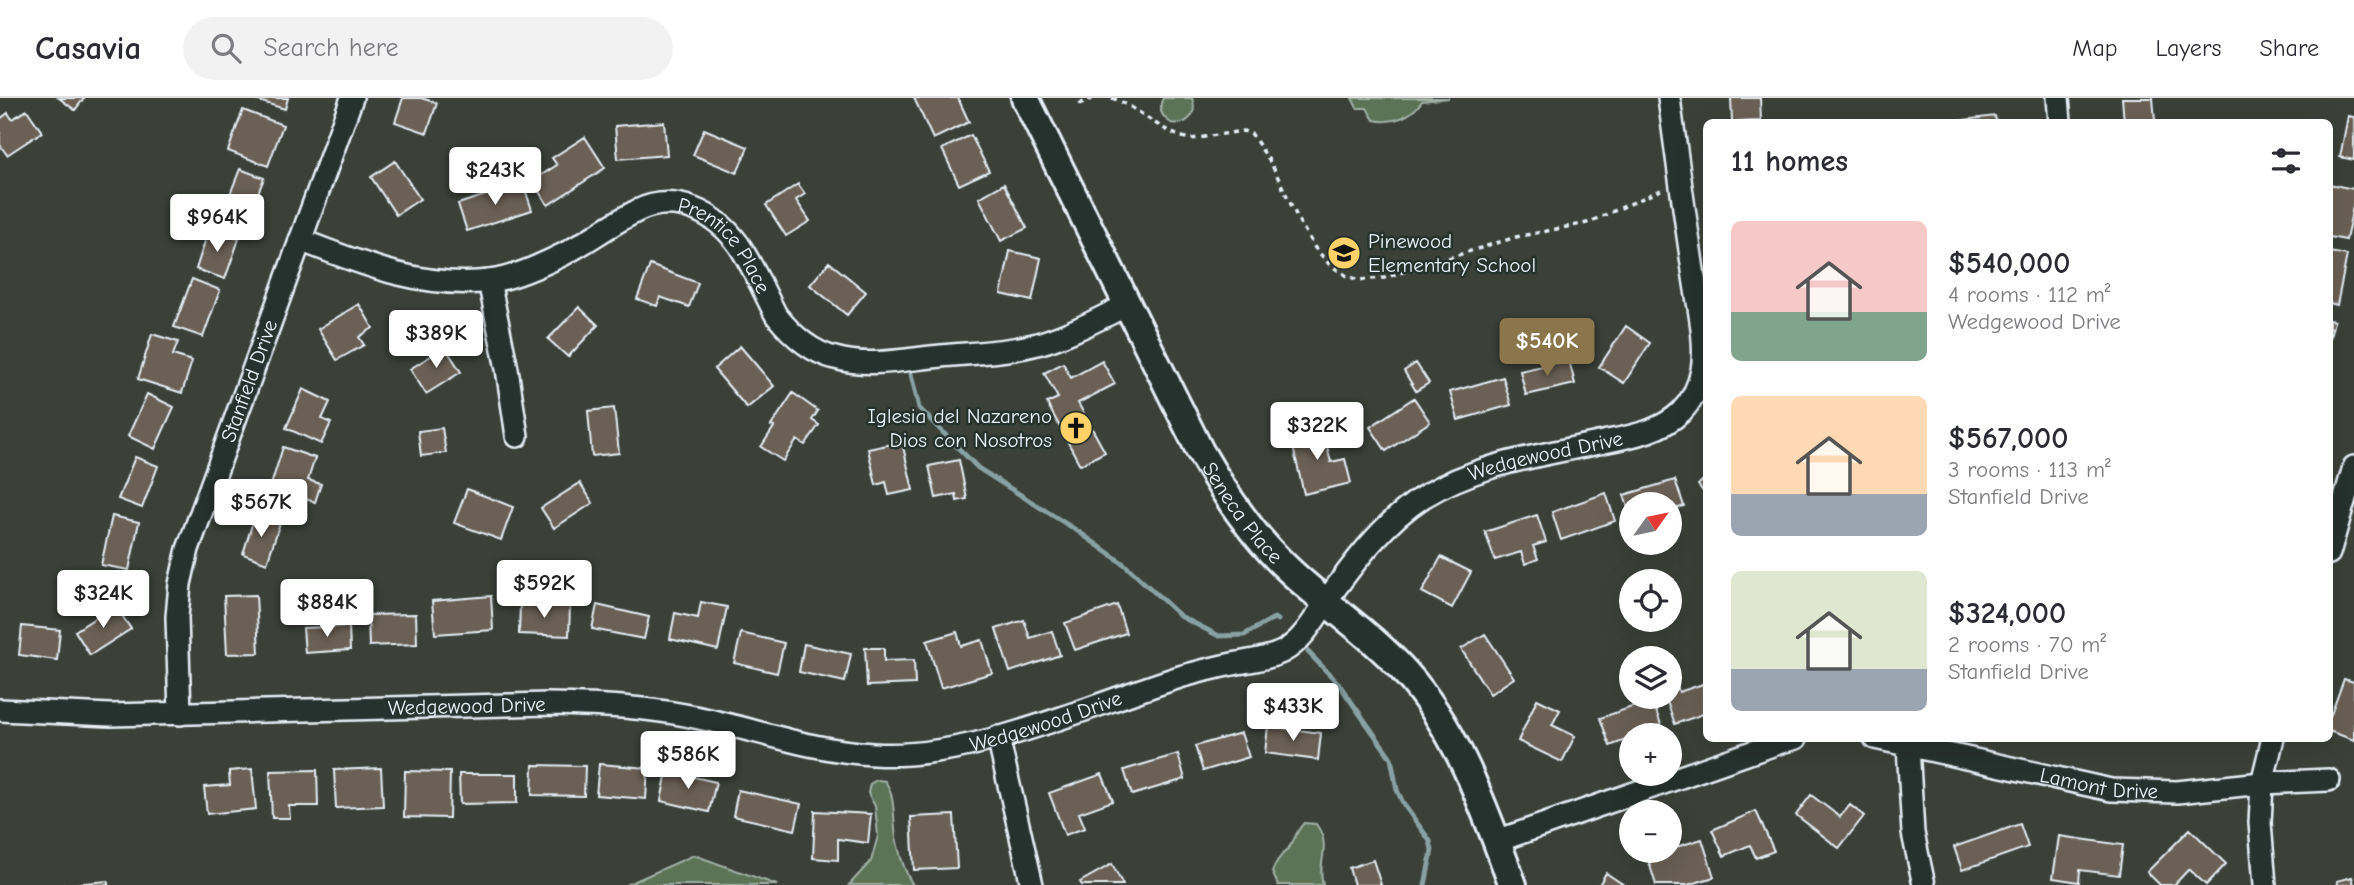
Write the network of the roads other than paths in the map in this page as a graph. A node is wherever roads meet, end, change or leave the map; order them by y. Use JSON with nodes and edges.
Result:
{"nodes":[{"id":1,"x":352,"y":98,"type":"edge"},
{"id":2,"x":1025,"y":98,"type":"edge"},
{"id":3,"x":1669,"y":98,"type":"edge"},
{"id":4,"x":2058,"y":98,"type":"edge"},
{"id":5,"x":2060,"y":119,"type":"edge"},
{"id":6,"x":300,"y":240,"type":"junction"},
{"id":7,"x":489,"y":281,"type":"junction"},
{"id":8,"x":1129,"y":304,"type":"junction"},
{"id":9,"x":517,"y":436,"type":"dead end"},
{"id":10,"x":2354,"y":467,"type":"edge"},
{"id":11,"x":2333,"y":539,"type":"edge"},
{"id":12,"x":1325,"y":602,"type":"junction"},
{"id":13,"x":0,"y":710,"type":"edge"},
{"id":14,"x":180,"y":714,"type":"junction"},
{"id":15,"x":998,"y":737,"type":"junction"},
{"id":16,"x":1781,"y":742,"type":"edge"},
{"id":17,"x":1909,"y":742,"type":"edge"},
{"id":18,"x":2272,"y":742,"type":"edge"},
{"id":19,"x":2329,"y":780,"type":"dead end"},
{"id":20,"x":2262,"y":783,"type":"junction"},
{"id":21,"x":1497,"y":841,"type":"junction"},
{"id":22,"x":1032,"y":885,"type":"edge"},
{"id":23,"x":1513,"y":885,"type":"edge"},
{"id":24,"x":1924,"y":885,"type":"edge"},
{"id":25,"x":2265,"y":885,"type":"edge"}],
"edges":[{"from":1,"to":6,"type":"street","name":"Stanfield Drive"},
{"from":2,"to":8,"type":"street","name":"Seneca Place"},
{"from":3,"to":12,"type":"street","name":"Wedgewood Drive"},
{"from":4,"to":5,"type":"street"},
{"from":6,"to":7,"type":"street","name":"Prentice Place"},
{"from":6,"to":14,"type":"street","name":"Stanfield Drive"},
{"from":7,"to":8,"type":"street","name":"Prentice Place"},
{"from":7,"to":9,"type":"street"},
{"from":8,"to":12,"type":"street","name":"Seneca Place"},
{"from":10,"to":11,"type":"street"},
{"from":12,"to":15,"type":"street","name":"Wedgewood Drive"},
{"from":12,"to":21,"type":"street","name":"Seneca Place"},
{"from":13,"to":14,"type":"street","name":"Wedgewood Drive"},
{"from":14,"to":15,"type":"street","name":"Wedgewood Drive"},
{"from":15,"to":22,"type":"street"},
{"from":16,"to":21,"type":"street"},
{"from":17,"to":20,"type":"street","name":"Lamont Drive"},
{"from":17,"to":24,"type":"street"},
{"from":18,"to":20,"type":"street"},
{"from":19,"to":20,"type":"street","name":"Lamont Drive"},
{"from":20,"to":25,"type":"street"},
{"from":21,"to":23,"type":"street","name":"Seneca Place"}]}
